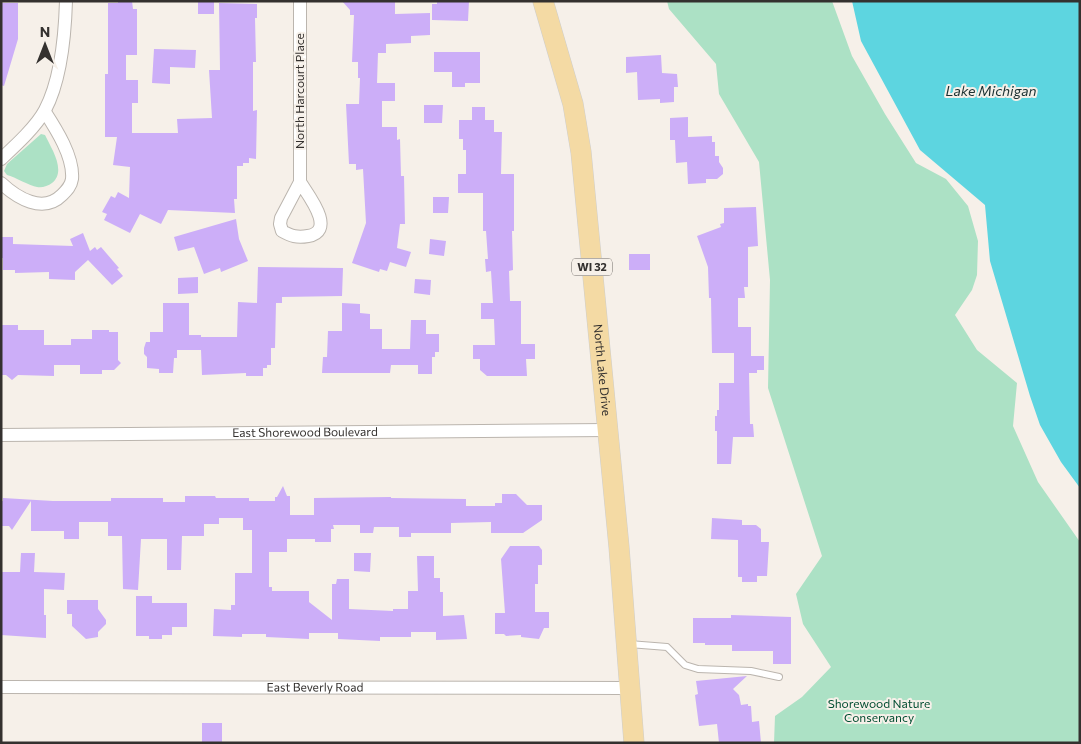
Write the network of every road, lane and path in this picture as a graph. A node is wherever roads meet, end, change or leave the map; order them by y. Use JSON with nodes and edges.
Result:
{"nodes":[{"id":1,"x":66,"y":1,"type":"edge"},
{"id":2,"x":300,"y":1,"type":"edge"},
{"id":3,"x":543,"y":1,"type":"edge"},
{"id":4,"x":45,"y":112,"type":"junction"},
{"id":5,"x":1,"y":158,"type":"edge"},
{"id":6,"x":300,"y":182,"type":"dead end"},
{"id":7,"x":1,"y":183,"type":"edge"},
{"id":8,"x":608,"y":430,"type":"junction"},
{"id":9,"x":1,"y":434,"type":"edge"},
{"id":10,"x":625,"y":644,"type":"junction"},
{"id":11,"x":779,"y":677,"type":"dead end"},
{"id":12,"x":1,"y":687,"type":"edge"},
{"id":13,"x":628,"y":688,"type":"junction"},
{"id":14,"x":634,"y":743,"type":"edge"}],
"edges":[{"from":1,"to":4,"type":"street"},
{"from":2,"to":6,"type":"street","name":"North Harcourt Place"},
{"from":3,"to":8,"type":"main road","name":"North Lake Drive","number":"WI 32"},
{"from":4,"to":5,"type":"street"},
{"from":4,"to":7,"type":"street"},
{"from":8,"to":9,"type":"street","name":"East Shorewood Boulevard"},
{"from":8,"to":10,"type":"main road","name":"North Lake Drive","number":"WI 32"},
{"from":10,"to":11,"type":"lane"},
{"from":10,"to":13,"type":"main road","name":"North Lake Drive","number":"WI 32"},
{"from":12,"to":13,"type":"street","name":"East Beverly Road"},
{"from":13,"to":14,"type":"main road","name":"North Lake Drive","number":"WI 32"}]}
